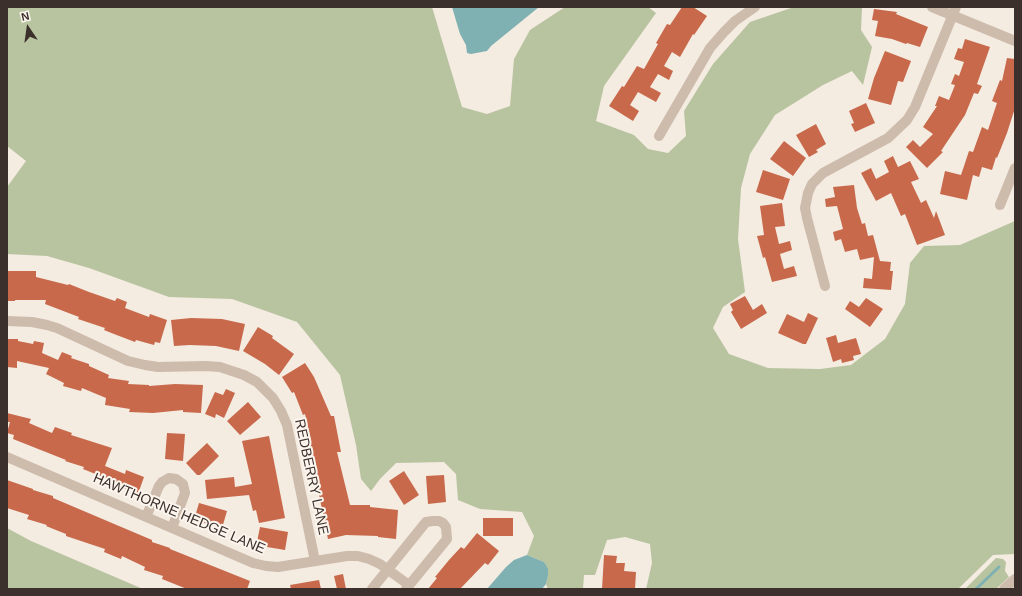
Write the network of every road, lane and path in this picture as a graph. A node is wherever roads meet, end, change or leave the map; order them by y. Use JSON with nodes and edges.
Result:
{"nodes":[{"id":1,"x":755,"y":7,"type":"edge"},
{"id":2,"x":932,"y":7,"type":"edge"},
{"id":3,"x":954,"y":11,"type":"edge"},
{"id":4,"x":1015,"y":41,"type":"edge"},
{"id":5,"x":659,"y":136,"type":"dead end"},
{"id":6,"x":1015,"y":168,"type":"edge"},
{"id":7,"x":1000,"y":205,"type":"dead end"},
{"id":8,"x":825,"y":286,"type":"dead end"},
{"id":9,"x":7,"y":321,"type":"edge"},
{"id":10,"x":7,"y":457,"type":"edge"},
{"id":11,"x":146,"y":517,"type":"junction"},
{"id":12,"x":172,"y":528,"type":"junction"},
{"id":13,"x":315,"y":561,"type":"junction"},
{"id":14,"x":388,"y":570,"type":"junction"},
{"id":15,"x":1015,"y":579,"type":"edge"},
{"id":16,"x":408,"y":587,"type":"edge"},
{"id":17,"x":372,"y":589,"type":"edge"},
{"id":18,"x":1004,"y":589,"type":"edge"}],
"edges":[{"from":1,"to":5,"type":"street"},
{"from":2,"to":3,"type":"street"},
{"from":3,"to":4,"type":"street"},
{"from":3,"to":8,"type":"street"},
{"from":6,"to":7,"type":"street"},
{"from":9,"to":13,"type":"street","name":"REDBERRY LANE"},
{"from":10,"to":11,"type":"street","name":"HAWTHORNE HEDGE LANE"},
{"from":11,"to":12,"type":"street","name":"HAWTHORNE HEDGE LANE"},
{"from":11,"to":12,"type":"street"},
{"from":12,"to":13,"type":"street","name":"HAWTHORNE HEDGE LANE"},
{"from":13,"to":14,"type":"street","name":"HAWTHORNE HEDGE LANE"},
{"from":14,"to":16,"type":"street","name":"HAWTHORNE HEDGE LANE"},
{"from":14,"to":16,"type":"street"},
{"from":14,"to":17,"type":"street"},
{"from":15,"to":18,"type":"street"}]}
